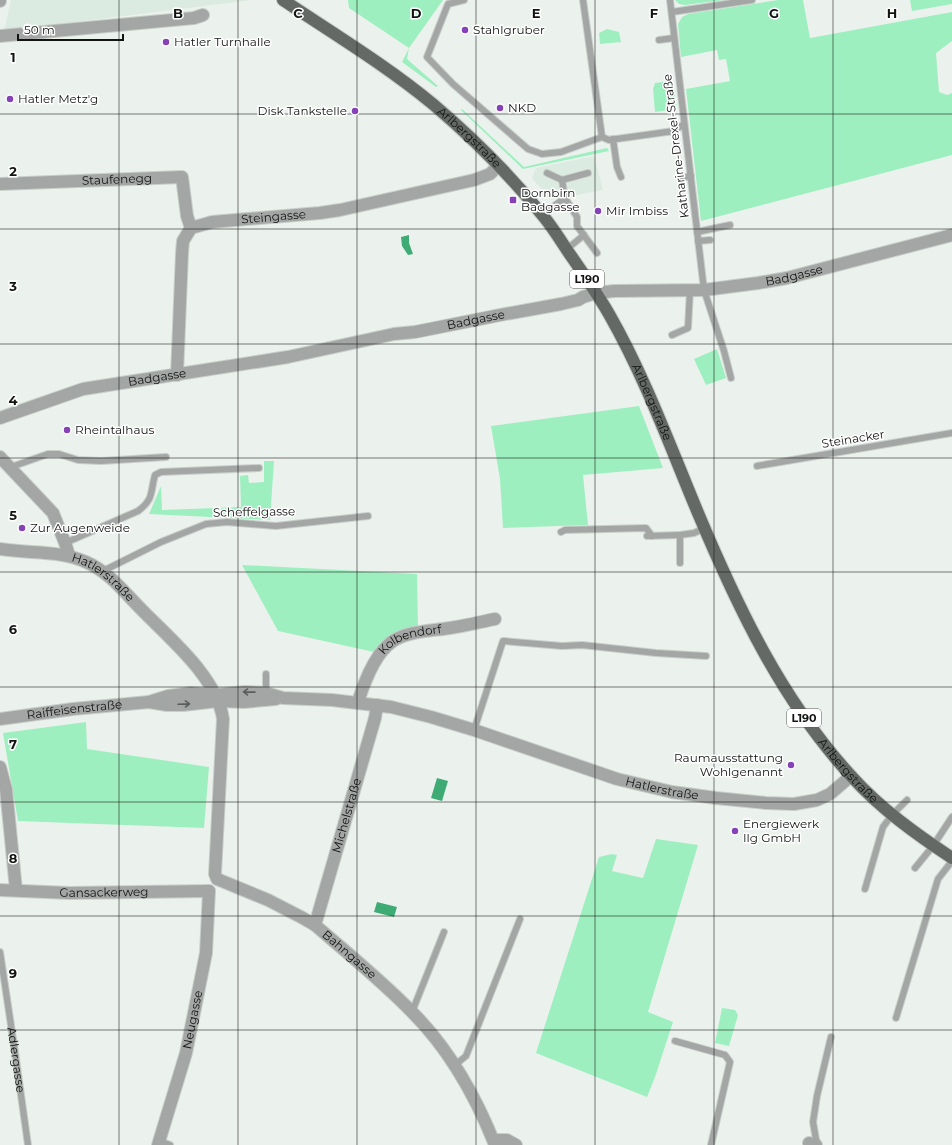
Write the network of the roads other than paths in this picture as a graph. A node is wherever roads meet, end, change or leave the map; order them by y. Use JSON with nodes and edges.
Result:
{"nodes":[{"id":1,"x":283,"y":0,"type":"edge"},
{"id":2,"x":464,"y":0,"type":"edge"},
{"id":3,"x":583,"y":0,"type":"edge"},
{"id":4,"x":670,"y":0,"type":"edge"},
{"id":5,"x":752,"y":0,"type":"edge"},
{"id":6,"x":672,"y":12,"type":"junction"},
{"id":7,"x":204,"y":14,"type":"dead end"},
{"id":8,"x":0,"y":36,"type":"edge"},
{"id":9,"x":674,"y":38,"type":"junction"},
{"id":10,"x":659,"y":40,"type":"dead end"},
{"id":11,"x":684,"y":124,"type":"junction"},
{"id":12,"x":602,"y":137,"type":"junction"},
{"id":13,"x":613,"y":139,"type":"junction"},
{"id":14,"x":498,"y":166,"type":"junction"},
{"id":15,"x":547,"y":173,"type":"dead end"},
{"id":16,"x":588,"y":173,"type":"dead end"},
{"id":17,"x":691,"y":176,"type":"junction"},
{"id":18,"x":621,"y":177,"type":"dead end"},
{"id":19,"x":681,"y":178,"type":"dead end"},
{"id":20,"x":562,"y":180,"type":"junction"},
{"id":21,"x":0,"y":184,"type":"edge"},
{"id":22,"x":564,"y":198,"type":"junction"},
{"id":23,"x":542,"y":215,"type":"junction"},
{"id":24,"x":730,"y":225,"type":"dead end"},
{"id":25,"x":191,"y":228,"type":"junction"},
{"id":26,"x":697,"y":232,"type":"junction"},
{"id":27,"x":584,"y":235,"type":"junction"},
{"id":28,"x":952,"y":235,"type":"edge"},
{"id":29,"x":710,"y":240,"type":"dead end"},
{"id":30,"x":698,"y":241,"type":"junction"},
{"id":31,"x":567,"y":250,"type":"junction"},
{"id":32,"x":597,"y":253,"type":"dead end"},
{"id":33,"x":690,"y":290,"type":"junction"},
{"id":34,"x":704,"y":290,"type":"junction"},
{"id":35,"x":596,"y":293,"type":"junction"},
{"id":36,"x":672,"y":335,"type":"dead end"},
{"id":37,"x":177,"y":375,"type":"junction"},
{"id":38,"x":731,"y":378,"type":"dead end"},
{"id":39,"x":0,"y":418,"type":"edge"},
{"id":40,"x":952,"y":433,"type":"edge"},
{"id":41,"x":0,"y":457,"type":"edge"},
{"id":42,"x":166,"y":458,"type":"dead end"},
{"id":43,"x":757,"y":466,"type":"dead end"},
{"id":44,"x":11,"y":467,"type":"junction"},
{"id":45,"x":260,"y":468,"type":"dead end"},
{"id":46,"x":368,"y":516,"type":"dead end"},
{"id":47,"x":705,"y":528,"type":"junction"},
{"id":48,"x":561,"y":532,"type":"dead end"},
{"id":49,"x":680,"y":535,"type":"junction"},
{"id":50,"x":65,"y":543,"type":"junction"},
{"id":51,"x":0,"y":549,"type":"edge"},
{"id":52,"x":69,"y":555,"type":"junction"},
{"id":53,"x":680,"y":563,"type":"dead end"},
{"id":54,"x":103,"y":571,"type":"junction"},
{"id":55,"x":495,"y":619,"type":"dead end"},
{"id":56,"x":706,"y":656,"type":"dead end"},
{"id":57,"x":266,"y":674,"type":"dead end"},
{"id":58,"x":266,"y":693,"type":"junction"},
{"id":59,"x":216,"y":698,"type":"junction"},
{"id":60,"x":283,"y":698,"type":"junction"},
{"id":61,"x":358,"y":702,"type":"junction"},
{"id":62,"x":377,"y":705,"type":"junction"},
{"id":63,"x":0,"y":719,"type":"edge"},
{"id":64,"x":474,"y":730,"type":"junction"},
{"id":65,"x":0,"y":766,"type":"edge"},
{"id":66,"x":851,"y":776,"type":"junction"},
{"id":67,"x":906,"y":800,"type":"dead end"},
{"id":68,"x":892,"y":814,"type":"junction"},
{"id":69,"x":952,"y":817,"type":"edge"},
{"id":70,"x":934,"y":846,"type":"junction"},
{"id":71,"x":952,"y":858,"type":"edge"},
{"id":72,"x":952,"y":861,"type":"edge"},
{"id":73,"x":914,"y":868,"type":"dead end"},
{"id":74,"x":217,"y":879,"type":"junction"},
{"id":75,"x":865,"y":889,"type":"dead end"},
{"id":76,"x":0,"y":890,"type":"edge"},
{"id":77,"x":16,"y":890,"type":"junction"},
{"id":78,"x":209,"y":891,"type":"junction"},
{"id":79,"x":520,"y":919,"type":"dead end"},
{"id":80,"x":315,"y":925,"type":"junction"},
{"id":81,"x":444,"y":932,"type":"dead end"},
{"id":82,"x":0,"y":952,"type":"edge"},
{"id":83,"x":412,"y":1012,"type":"junction"},
{"id":84,"x":896,"y":1018,"type":"dead end"},
{"id":85,"x":832,"y":1037,"type":"dead end"},
{"id":86,"x":675,"y":1041,"type":"dead end"},
{"id":87,"x":455,"y":1065,"type":"junction"},
{"id":88,"x":494,"y":1143,"type":"edge"},
{"id":89,"x":163,"y":1144,"type":"edge"},
{"id":90,"x":814,"y":1144,"type":"edge"},
{"id":91,"x":28,"y":1145,"type":"edge"},
{"id":92,"x":516,"y":1145,"type":"edge"},
{"id":93,"x":711,"y":1145,"type":"edge"}],
"edges":[{"from":1,"to":14,"type":"main road","name":"Arlbergstraße","number":"L190"},
{"from":2,"to":12,"type":"lane"},
{"from":3,"to":12,"type":"lane"},
{"from":4,"to":6,"type":"lane","name":"Katharine-Drexel-Straße"},
{"from":5,"to":6,"type":"lane"},
{"from":6,"to":9,"type":"lane","name":"Katharine-Drexel-Straße"},
{"from":7,"to":8,"type":"street"},
{"from":9,"to":10,"type":"lane"},
{"from":9,"to":11,"type":"lane","name":"Katharine-Drexel-Straße"},
{"from":11,"to":13,"type":"lane"},
{"from":11,"to":17,"type":"lane","name":"Katharine-Drexel-Straße"},
{"from":12,"to":13,"type":"lane"},
{"from":13,"to":18,"type":"lane"},
{"from":14,"to":23,"type":"main road","name":"Arlbergstraße","number":"L190"},
{"from":14,"to":25,"type":"street","name":"Steingasse"},
{"from":15,"to":20,"type":"lane"},
{"from":16,"to":20,"type":"lane"},
{"from":17,"to":19,"type":"lane"},
{"from":17,"to":26,"type":"lane","name":"Katharine-Drexel-Straße"},
{"from":20,"to":22,"type":"lane"},
{"from":21,"to":25,"type":"street","name":"Staufenegg"},
{"from":22,"to":23,"type":"lane"},
{"from":22,"to":27,"type":"lane"},
{"from":23,"to":31,"type":"main road","name":"Arlbergstraße","number":"L190"},
{"from":24,"to":26,"type":"lane"},
{"from":25,"to":37,"type":"street"},
{"from":26,"to":30,"type":"lane","name":"Katharine-Drexel-Straße"},
{"from":27,"to":31,"type":"lane"},
{"from":27,"to":32,"type":"lane"},
{"from":28,"to":34,"type":"street","name":"Badgasse"},
{"from":29,"to":30,"type":"lane"},
{"from":30,"to":34,"type":"lane","name":"Katharine-Drexel-Straße"},
{"from":31,"to":35,"type":"main road","name":"Arlbergstraße","number":"L190"},
{"from":33,"to":34,"type":"street","name":"Badgasse"},
{"from":33,"to":35,"type":"street","name":"Badgasse"},
{"from":33,"to":36,"type":"lane"},
{"from":34,"to":38,"type":"lane","name":"Katharine-Drexel-Straße"},
{"from":35,"to":37,"type":"street","name":"Badgasse"},
{"from":35,"to":47,"type":"main road","name":"Arlbergstraße","number":"L190"},
{"from":37,"to":39,"type":"street","name":"Badgasse"},
{"from":40,"to":43,"type":"lane","name":"Steinacker"},
{"from":41,"to":44,"type":"street","name":"Hatlerstraße"},
{"from":42,"to":44,"type":"lane"},
{"from":44,"to":50,"type":"street","name":"Hatlerstraße"},
{"from":45,"to":50,"type":"lane"},
{"from":46,"to":54,"type":"lane","name":"Scheffelgasse"},
{"from":47,"to":49,"type":"lane"},
{"from":47,"to":66,"type":"main road","name":"Arlbergstraße","number":"L190"},
{"from":48,"to":49,"type":"lane"},
{"from":49,"to":53,"type":"lane"},
{"from":50,"to":52,"type":"street","name":"Hatlerstraße"},
{"from":51,"to":52,"type":"street"},
{"from":52,"to":54,"type":"street","name":"Hatlerstraße"},
{"from":54,"to":59,"type":"street","name":"Hatlerstraße"},
{"from":55,"to":61,"type":"street","name":"Kolbendorf"},
{"from":56,"to":64,"type":"lane"},
{"from":57,"to":58,"type":"lane"},
{"from":58,"to":59,"type":"street","name":"Hatlerstraße","one_way":true},
{"from":58,"to":60,"type":"street","name":"Hatlerstraße"},
{"from":59,"to":60,"type":"street","name":"Hatlerstraße"},
{"from":59,"to":63,"type":"street","name":"Raiffeisenstraße"},
{"from":59,"to":74,"type":"street"},
{"from":60,"to":61,"type":"street","name":"Hatlerstraße"},
{"from":61,"to":62,"type":"street","name":"Hatlerstraße"},
{"from":62,"to":64,"type":"street","name":"Hatlerstraße"},
{"from":62,"to":80,"type":"street","name":"Michelstraße"},
{"from":64,"to":66,"type":"street","name":"Hatlerstraße"},
{"from":65,"to":77,"type":"street"},
{"from":66,"to":68,"type":"main road","name":"Arlbergstraße","number":"L190"},
{"from":67,"to":68,"type":"lane"},
{"from":68,"to":70,"type":"main road","name":"Arlbergstraße","number":"L190"},
{"from":68,"to":75,"type":"lane"},
{"from":69,"to":70,"type":"lane"},
{"from":70,"to":71,"type":"main road","name":"Arlbergstraße","number":"L190"},
{"from":70,"to":73,"type":"lane"},
{"from":72,"to":84,"type":"lane"},
{"from":74,"to":78,"type":"street"},
{"from":74,"to":80,"type":"street","name":"Bahngasse"},
{"from":76,"to":77,"type":"street","name":"Gansackerweg"},
{"from":77,"to":78,"type":"street","name":"Gansackerweg"},
{"from":78,"to":89,"type":"street","name":"Neugasse"},
{"from":79,"to":87,"type":"lane"},
{"from":80,"to":83,"type":"street","name":"Bahngasse"},
{"from":81,"to":83,"type":"lane"},
{"from":82,"to":91,"type":"lane","name":"Adlergasse"},
{"from":83,"to":87,"type":"street","name":"Bahngasse"},
{"from":85,"to":90,"type":"lane"},
{"from":86,"to":93,"type":"lane"},
{"from":87,"to":88,"type":"street","name":"Bahngasse"},
{"from":88,"to":92,"type":"street"}]}
